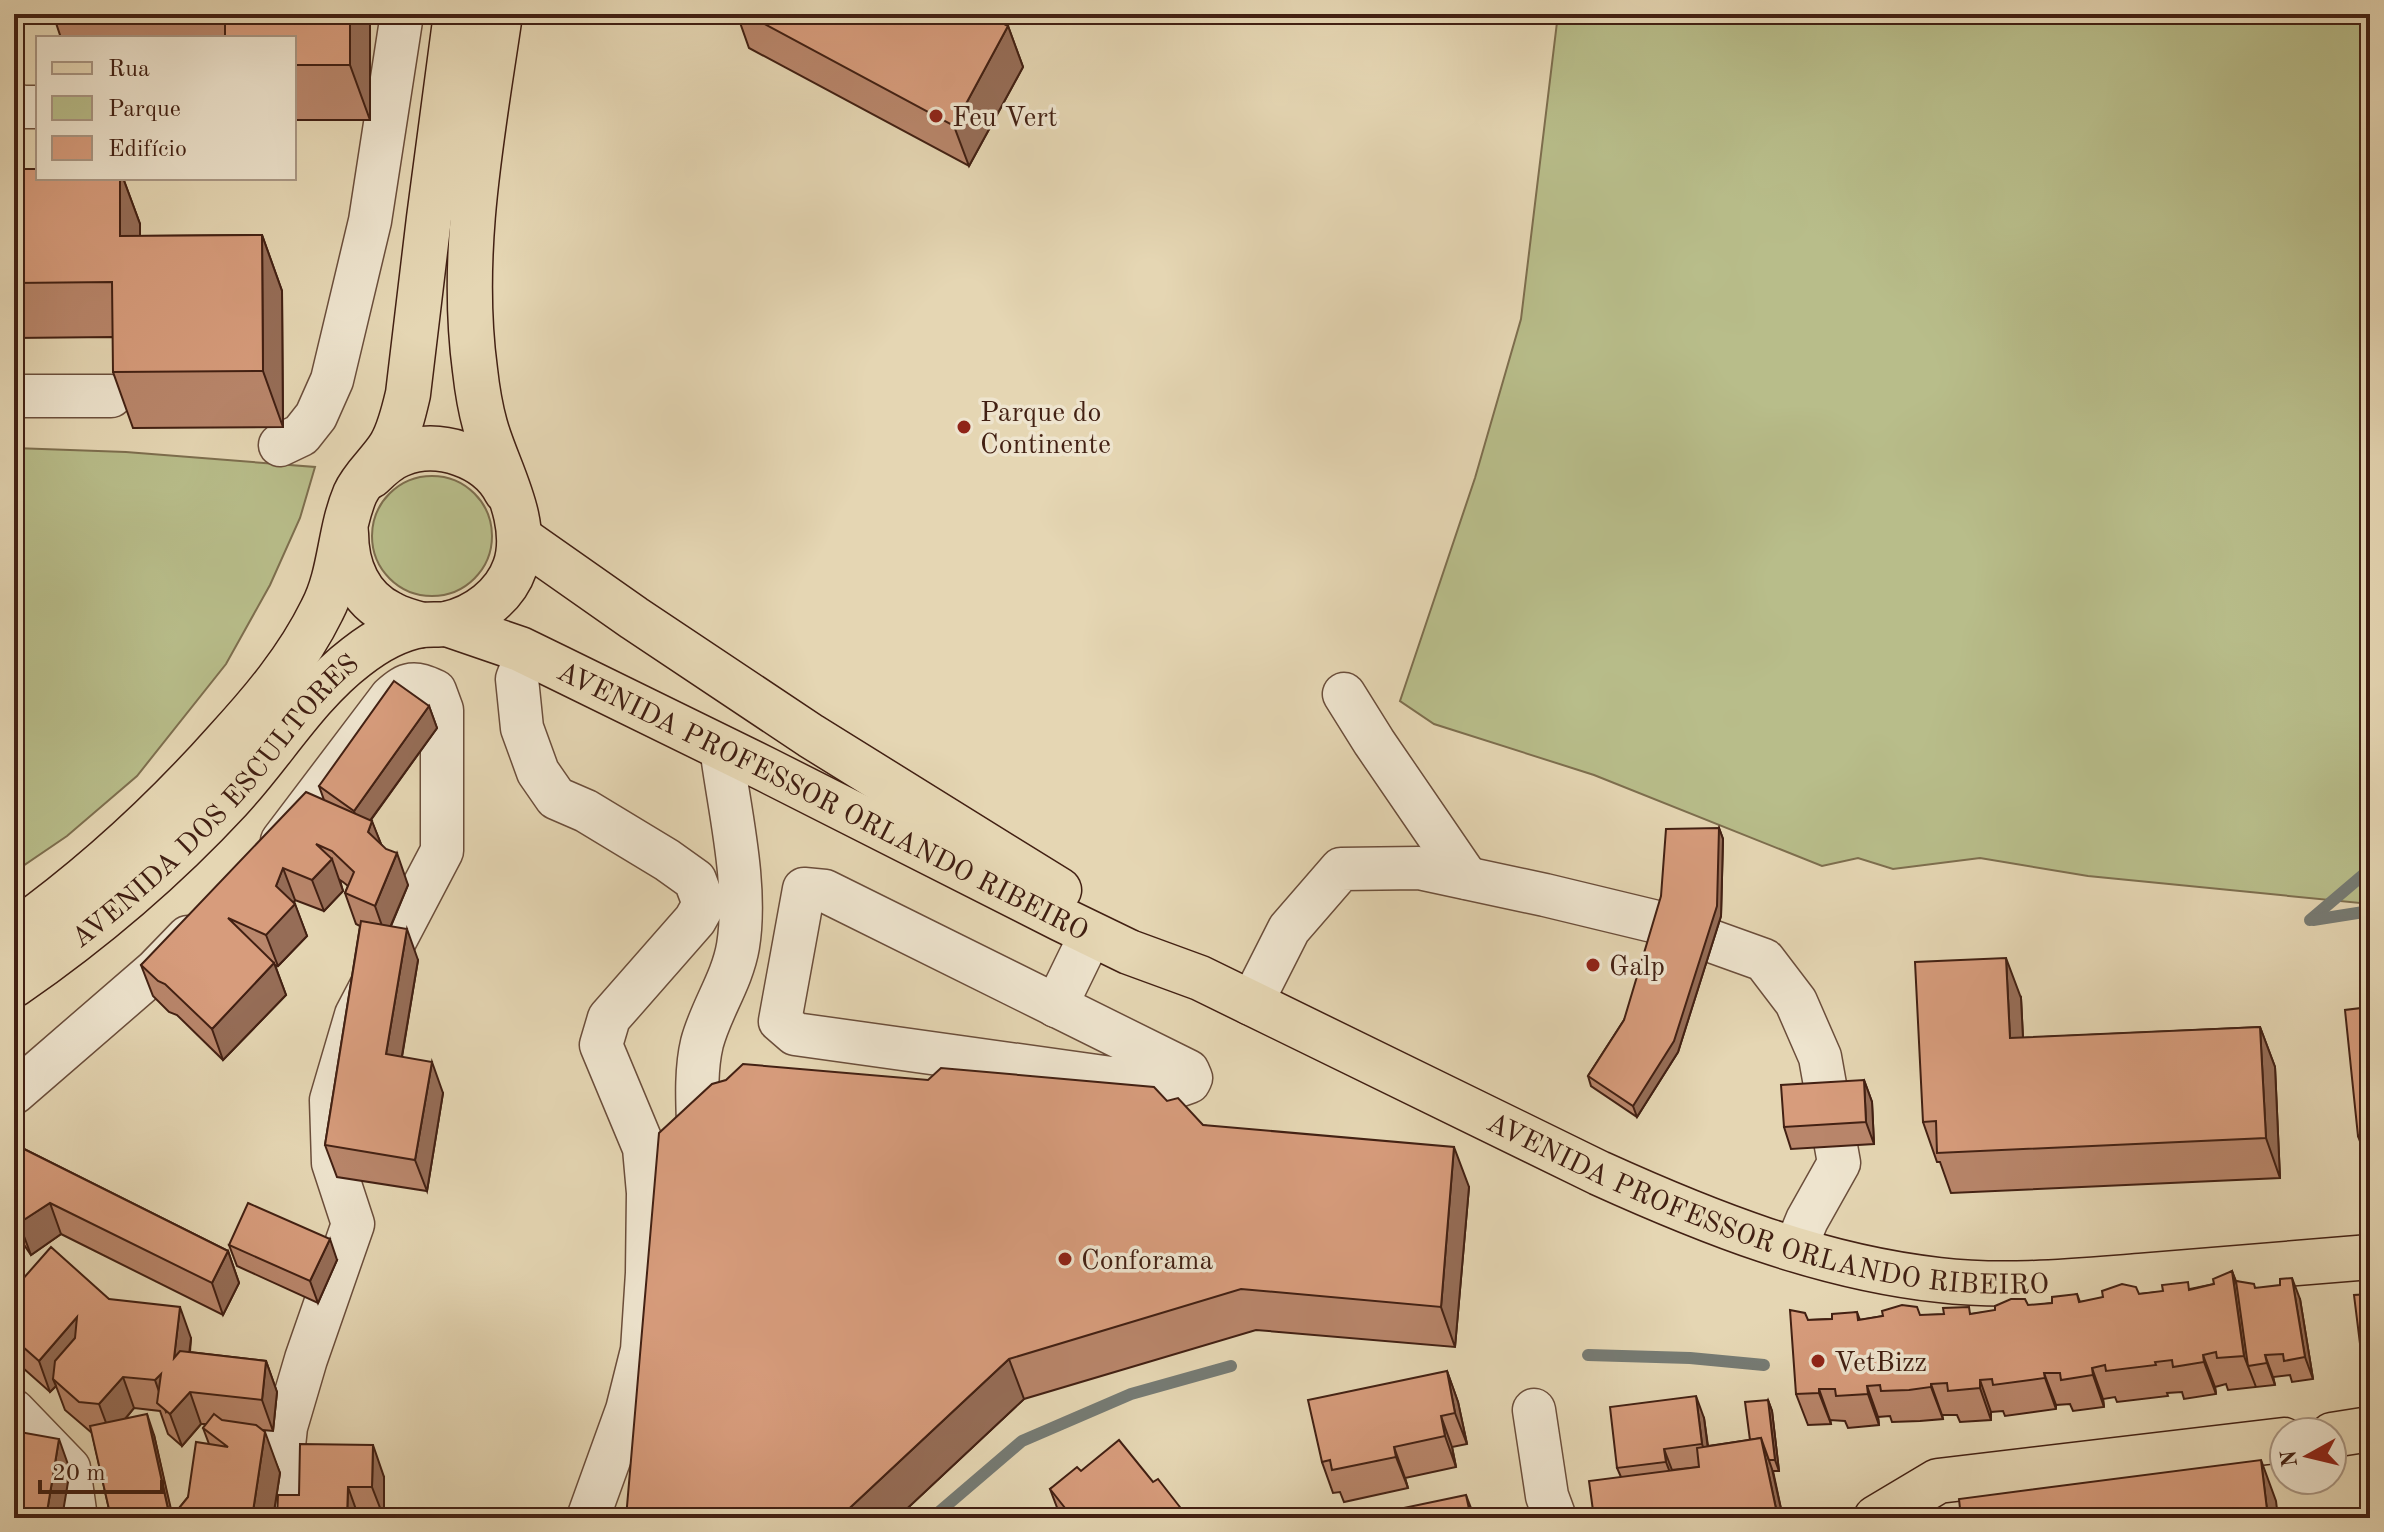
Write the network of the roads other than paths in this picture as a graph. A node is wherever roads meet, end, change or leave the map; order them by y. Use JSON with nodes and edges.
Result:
{"nodes":[{"id":1,"x":402,"y":14,"type":"edge"},
{"id":2,"x":456,"y":14,"type":"edge"},
{"id":3,"x":500,"y":14,"type":"edge"},
{"id":4,"x":14,"y":104,"type":"edge"},
{"id":5,"x":36,"y":107,"type":"edge"},
{"id":6,"x":14,"y":396,"type":"edge"},
{"id":7,"x":111,"y":396,"type":"edge"},
{"id":8,"x":280,"y":445,"type":"dead end"},
{"id":9,"x":352,"y":502,"type":"junction"},
{"id":10,"x":516,"y":520,"type":"junction"},
{"id":11,"x":434,"y":624,"type":"junction"},
{"id":12,"x":527,"y":653,"type":"junction"},
{"id":13,"x":1344,"y":694,"type":"dead end"},
{"id":14,"x":721,"y":747,"type":"junction"},
{"id":15,"x":253,"y":871,"type":"edge"},
{"id":16,"x":1467,"y":878,"type":"junction"},
{"id":17,"x":739,"y":880,"type":"junction"},
{"id":18,"x":804,"y":889,"type":"junction"},
{"id":19,"x":210,"y":915,"type":"edge"},
{"id":20,"x":14,"y":933,"type":"edge"},
{"id":21,"x":1091,"y":934,"type":"junction"},
{"id":22,"x":1200,"y":978,"type":"junction"},
{"id":23,"x":14,"y":985,"type":"edge"},
{"id":24,"x":1251,"y":1004,"type":"junction"},
{"id":25,"x":1065,"y":1010,"type":"junction"},
{"id":26,"x":1047,"y":1069,"type":"junction"},
{"id":27,"x":14,"y":1093,"type":"edge"},
{"id":28,"x":698,"y":1122,"type":"edge"},
{"id":29,"x":1795,"y":1249,"type":"junction"},
{"id":30,"x":2370,"y":1257,"type":"edge"},
{"id":31,"x":1534,"y":1410,"type":"dead end"},
{"id":32,"x":14,"y":1411,"type":"edge"},
{"id":33,"x":2370,"y":1429,"type":"edge"},
{"id":34,"x":2348,"y":1432,"type":"edge"},
{"id":35,"x":2268,"y":1442,"type":"edge"},
{"id":36,"x":76,"y":1518,"type":"edge"},
{"id":37,"x":280,"y":1518,"type":"edge"},
{"id":38,"x":588,"y":1518,"type":"edge"},
{"id":39,"x":1555,"y":1518,"type":"edge"},
{"id":40,"x":1876,"y":1518,"type":"edge"}],
"edges":[{"from":1,"to":8,"type":"street"},
{"from":2,"to":9,"type":"main road","name":"AVENIDA DOS ESCULTORES"},
{"from":3,"to":10,"type":"main road"},
{"from":4,"to":5,"type":"street"},
{"from":6,"to":7,"type":"street"},
{"from":9,"to":10,"type":"main road"},
{"from":9,"to":11,"type":"main road"},
{"from":9,"to":20,"type":"main road","name":"AVENIDA DOS ESCULTORES"},
{"from":10,"to":11,"type":"main road","name":"AVENIDA DOS ESCULTORES"},
{"from":10,"to":22,"type":"main road","name":"AVENIDA PROFESSOR ORLANDO RIBEIRO"},
{"from":11,"to":12,"type":"main road","name":"AVENIDA PROFESSOR ORLANDO RIBEIRO"},
{"from":11,"to":23,"type":"main road","name":"AVENIDA DOS ESCULTORES"},
{"from":12,"to":14,"type":"main road","name":"AVENIDA PROFESSOR ORLANDO RIBEIRO"},
{"from":12,"to":38,"type":"street"},
{"from":13,"to":16,"type":"street"},
{"from":14,"to":17,"type":"street"},
{"from":14,"to":21,"type":"main road","name":"AVENIDA PROFESSOR ORLANDO RIBEIRO"},
{"from":15,"to":37,"type":"street"},
{"from":16,"to":24,"type":"street"},
{"from":16,"to":29,"type":"street"},
{"from":17,"to":18,"type":"street"},
{"from":17,"to":28,"type":"street"},
{"from":18,"to":25,"type":"street"},
{"from":18,"to":26,"type":"street"},
{"from":19,"to":27,"type":"street"},
{"from":21,"to":22,"type":"main road","name":"AVENIDA PROFESSOR ORLANDO RIBEIRO"},
{"from":21,"to":25,"type":"street"},
{"from":22,"to":24,"type":"main road","name":"AVENIDA PROFESSOR ORLANDO RIBEIRO"},
{"from":24,"to":29,"type":"main road","name":"AVENIDA PROFESSOR ORLANDO RIBEIRO"},
{"from":25,"to":26,"type":"street"},
{"from":25,"to":26,"type":"street"},
{"from":29,"to":30,"type":"main road","name":"AVENIDA PROFESSOR ORLANDO RIBEIRO"},
{"from":31,"to":39,"type":"street"},
{"from":32,"to":36,"type":"street"},
{"from":33,"to":34,"type":"main road"},
{"from":35,"to":40,"type":"main road"}]}
